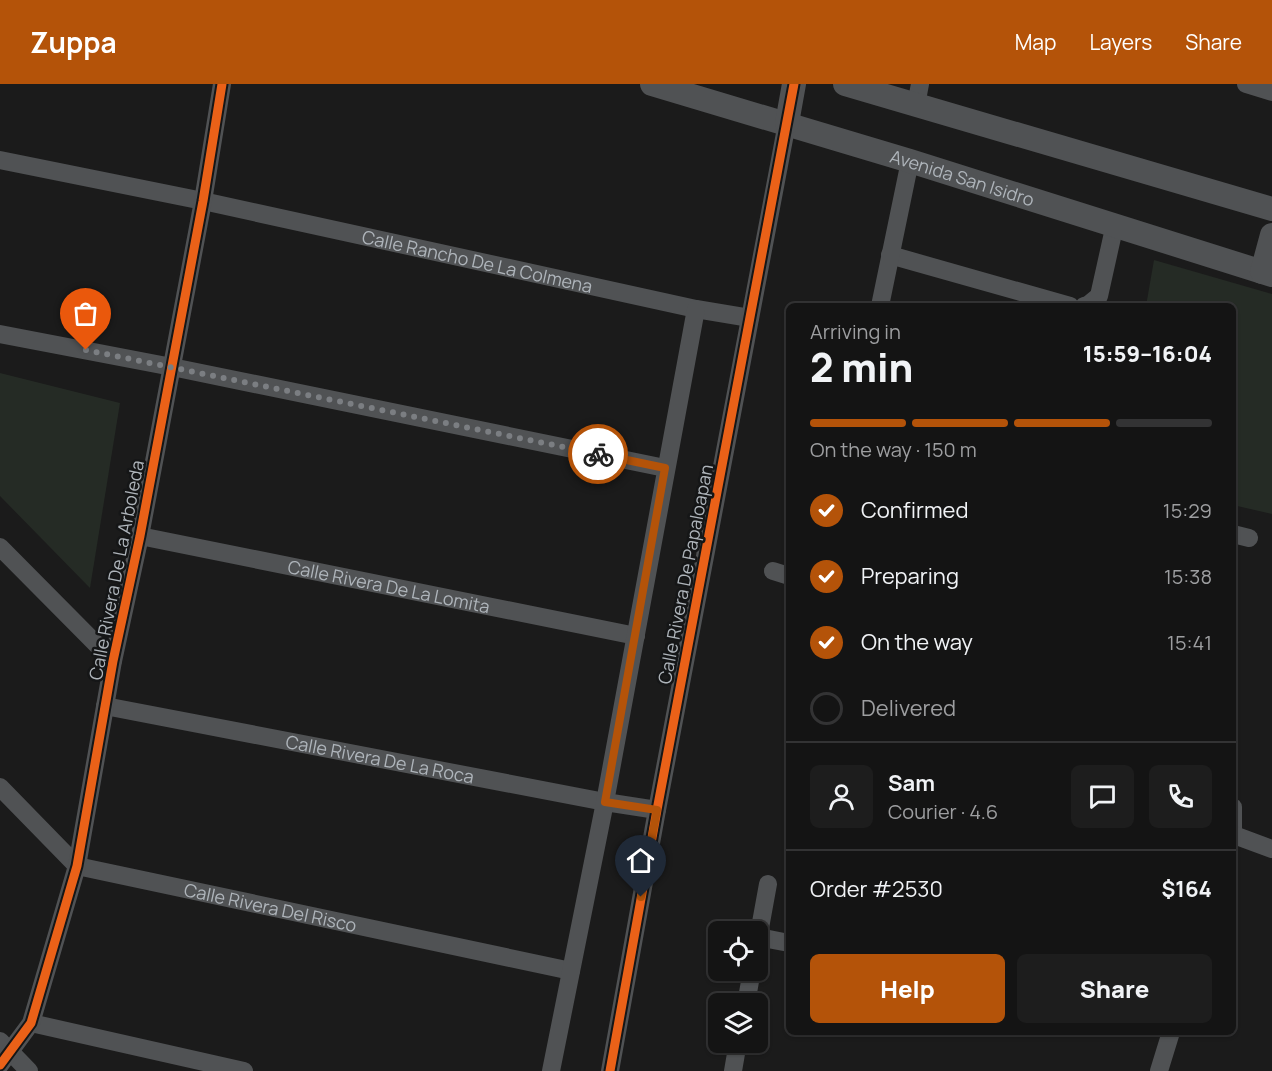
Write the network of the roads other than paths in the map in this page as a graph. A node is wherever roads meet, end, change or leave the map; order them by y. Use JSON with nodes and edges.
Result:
{"nodes":[{"id":1,"x":222,"y":84,"type":"edge"},
{"id":2,"x":652,"y":84,"type":"edge"},
{"id":3,"x":794,"y":84,"type":"edge"},
{"id":4,"x":845,"y":84,"type":"edge"},
{"id":5,"x":1246,"y":84,"type":"edge"},
{"id":6,"x":1272,"y":92,"type":"edge"},
{"id":7,"x":918,"y":95,"type":"edge"},
{"id":8,"x":787,"y":123,"type":"junction"},
{"id":9,"x":0,"y":160,"type":"edge"},
{"id":10,"x":910,"y":161,"type":"junction"},
{"id":11,"x":204,"y":201,"type":"junction"},
{"id":12,"x":1272,"y":209,"type":"edge"},
{"id":13,"x":1115,"y":225,"type":"junction"},
{"id":14,"x":1272,"y":235,"type":"edge"},
{"id":15,"x":890,"y":255,"type":"junction"},
{"id":16,"x":1267,"y":274,"type":"edge"},
{"id":17,"x":881,"y":303,"type":"edge"},
{"id":18,"x":1059,"y":303,"type":"edge"},
{"id":19,"x":1088,"y":303,"type":"edge"},
{"id":20,"x":696,"y":309,"type":"junction"},
{"id":21,"x":750,"y":318,"type":"junction"},
{"id":22,"x":0,"y":334,"type":"edge"},
{"id":23,"x":172,"y":367,"type":"junction"},
{"id":24,"x":665,"y":468,"type":"junction"},
{"id":25,"x":141,"y":536,"type":"junction"},
{"id":26,"x":0,"y":547,"type":"edge"},
{"id":27,"x":636,"y":636,"type":"junction"},
{"id":28,"x":113,"y":661,"type":"junction"},
{"id":29,"x":105,"y":706,"type":"junction"},
{"id":30,"x":0,"y":787,"type":"edge"},
{"id":31,"x":605,"y":802,"type":"junction"},
{"id":32,"x":657,"y":810,"type":"junction"},
{"id":33,"x":1236,"y":837,"type":"edge"},
{"id":34,"x":1272,"y":849,"type":"edge"},
{"id":35,"x":77,"y":866,"type":"junction"},
{"id":36,"x":768,"y":884,"type":"dead end"},
{"id":37,"x":761,"y":921,"type":"edge"},
{"id":38,"x":768,"y":940,"type":"edge"},
{"id":39,"x":786,"y":943,"type":"edge"},
{"id":40,"x":571,"y":971,"type":"junction"},
{"id":41,"x":32,"y":1023,"type":"junction"},
{"id":42,"x":1170,"y":1035,"type":"edge"},
{"id":43,"x":3,"y":1052,"type":"edge"},
{"id":44,"x":736,"y":1053,"type":"edge"},
{"id":45,"x":29,"y":1071,"type":"edge"},
{"id":46,"x":244,"y":1071,"type":"edge"},
{"id":47,"x":551,"y":1071,"type":"edge"},
{"id":48,"x":610,"y":1071,"type":"edge"},
{"id":49,"x":733,"y":1071,"type":"edge"},
{"id":50,"x":1159,"y":1071,"type":"edge"}],
"edges":[{"from":1,"to":11,"type":"street","name":"Calle Rivera De La Arboleda"},
{"from":2,"to":8,"type":"street","name":"Avenida San Isidro"},
{"from":3,"to":8,"type":"street","name":"Calle Rivera De Papaloapan"},
{"from":4,"to":7,"type":"street"},
{"from":5,"to":6,"type":"street"},
{"from":7,"to":12,"type":"street"},
{"from":8,"to":10,"type":"street","name":"Avenida San Isidro"},
{"from":8,"to":21,"type":"street","name":"Calle Rivera De Papaloapan"},
{"from":9,"to":11,"type":"street","name":"Calle Rancho De La Colmena"},
{"from":10,"to":13,"type":"street","name":"Avenida San Isidro"},
{"from":10,"to":15,"type":"street"},
{"from":11,"to":20,"type":"street","name":"Calle Rancho De La Colmena"},
{"from":11,"to":23,"type":"street","name":"Calle Rivera De La Arboleda"},
{"from":13,"to":16,"type":"street","name":"Avenida San Isidro"},
{"from":13,"to":19,"type":"street"},
{"from":14,"to":16,"type":"street"},
{"from":15,"to":17,"type":"street"},
{"from":15,"to":18,"type":"street"},
{"from":20,"to":21,"type":"street","name":"Calle Rancho De La Colmena"},
{"from":20,"to":24,"type":"street"},
{"from":21,"to":32,"type":"street","name":"Calle Rivera De Papaloapan"},
{"from":22,"to":23,"type":"street"},
{"from":23,"to":24,"type":"street"},
{"from":23,"to":25,"type":"street","name":"Calle Rivera De La Arboleda"},
{"from":24,"to":27,"type":"street"},
{"from":25,"to":27,"type":"street","name":"Calle Rivera De La Lomita"},
{"from":25,"to":28,"type":"street","name":"Calle Rivera De La Arboleda"},
{"from":26,"to":28,"type":"street"},
{"from":27,"to":31,"type":"street"},
{"from":28,"to":29,"type":"street","name":"Calle Rivera De La Arboleda"},
{"from":29,"to":31,"type":"street","name":"Calle Rivera De La Roca"},
{"from":29,"to":35,"type":"street","name":"Calle Rivera De La Arboleda"},
{"from":30,"to":35,"type":"street"},
{"from":31,"to":32,"type":"street","name":"Calle Rivera De La Roca"},
{"from":31,"to":40,"type":"street"},
{"from":32,"to":48,"type":"street","name":"Calle Rivera De Papaloapan"},
{"from":33,"to":34,"type":"street"},
{"from":35,"to":40,"type":"street","name":"Calle Rivera Del Risco"},
{"from":35,"to":41,"type":"street","name":"Calle Rivera De La Arboleda"},
{"from":36,"to":37,"type":"street"},
{"from":38,"to":39,"type":"street"},
{"from":40,"to":47,"type":"street"},
{"from":41,"to":43,"type":"street","name":"Calle Rivera De La Arboleda"},
{"from":41,"to":46,"type":"street"},
{"from":42,"to":50,"type":"street"},
{"from":43,"to":45,"type":"street"},
{"from":44,"to":49,"type":"street"}]}
